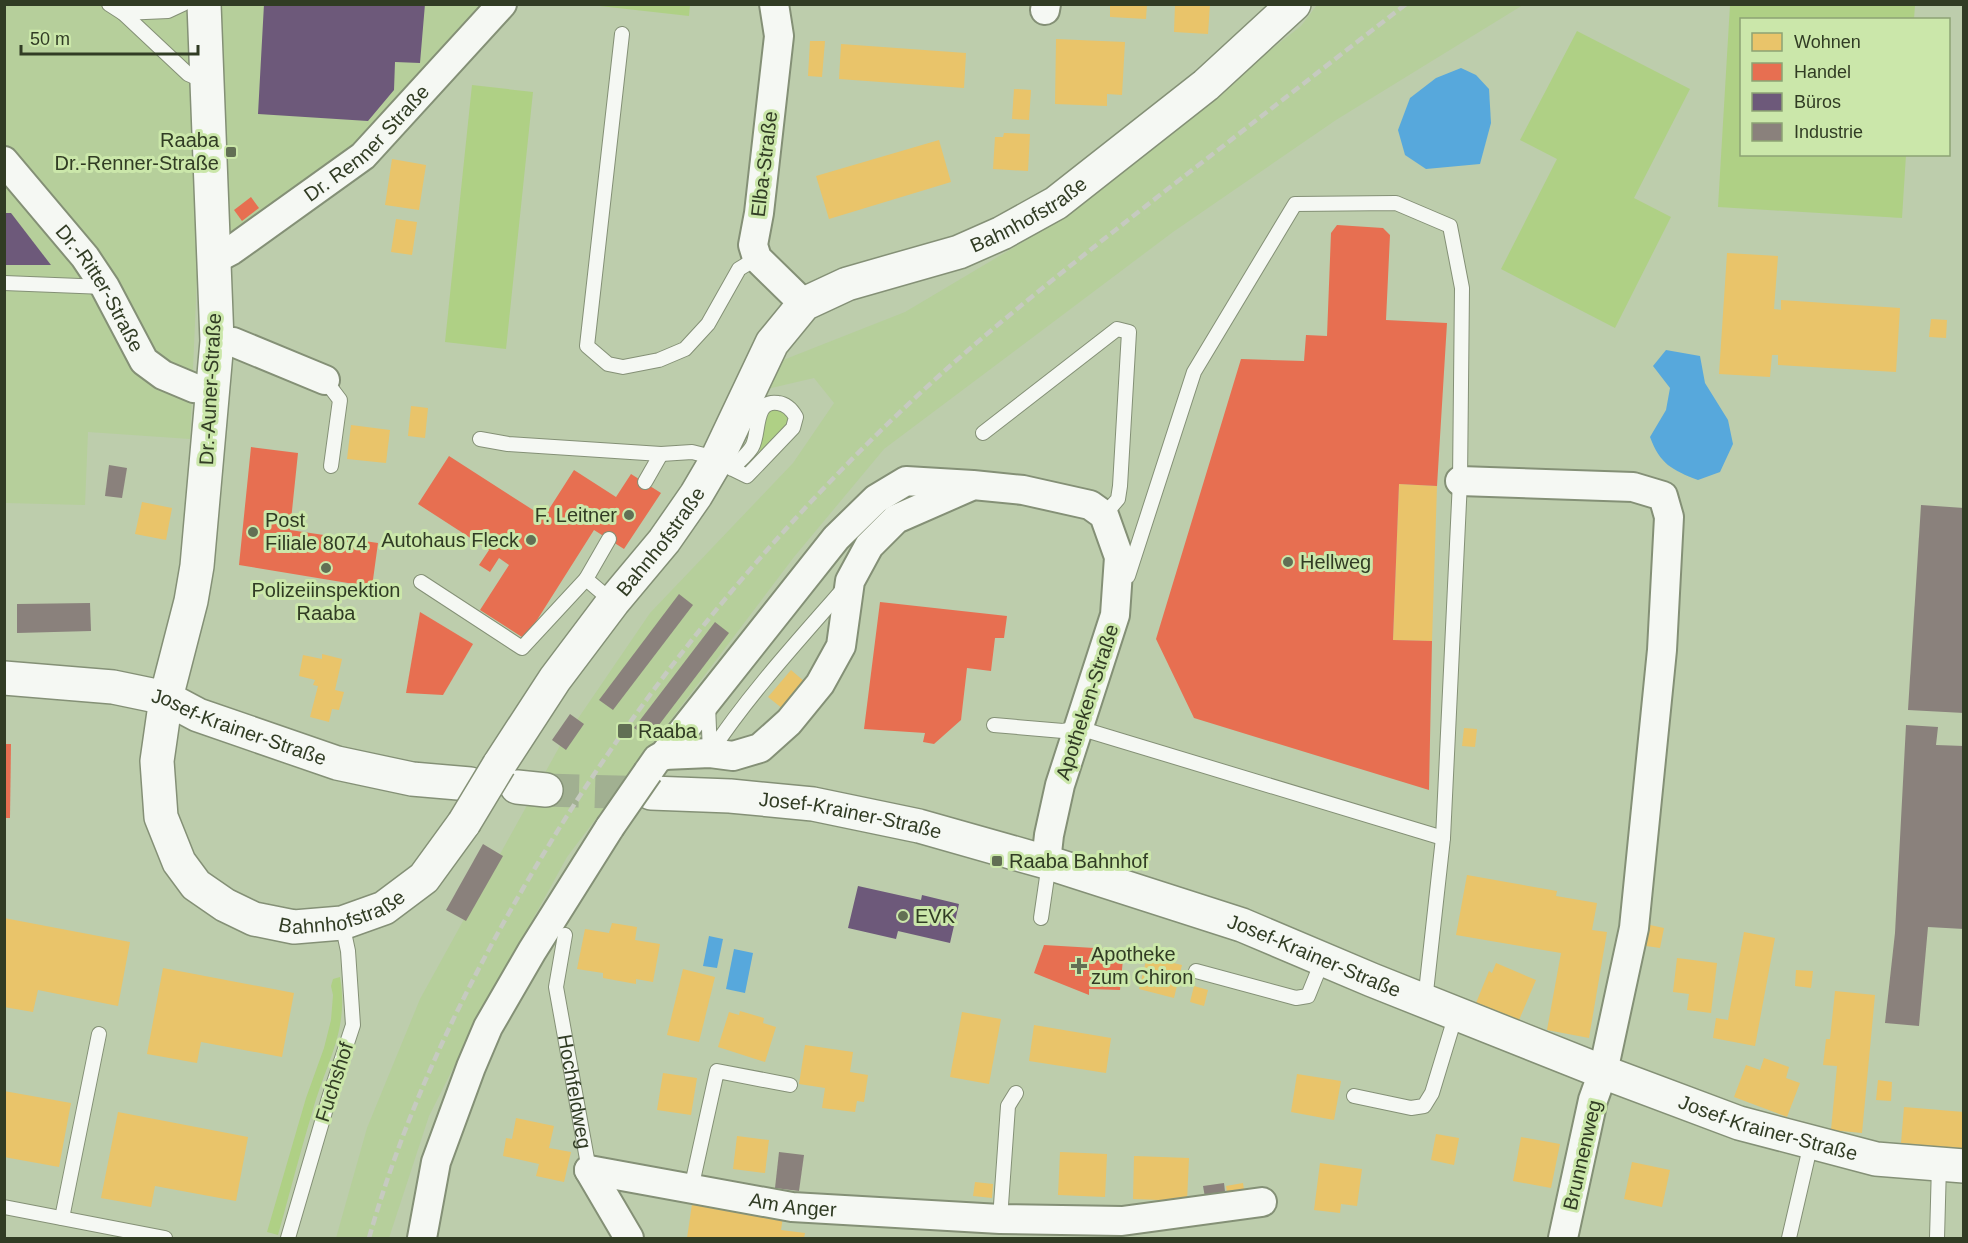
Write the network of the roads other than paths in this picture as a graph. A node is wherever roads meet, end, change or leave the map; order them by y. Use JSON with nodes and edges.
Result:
{"nodes":[{"id":1,"x":109,"y":4,"type":"edge"},
{"id":2,"x":502,"y":4,"type":"edge"},
{"id":3,"x":774,"y":4,"type":"edge"},
{"id":4,"x":1290,"y":7,"type":"edge"},
{"id":5,"x":202,"y":9,"type":"edge"},
{"id":6,"x":123,"y":14,"type":"junction"},
{"id":7,"x":622,"y":34,"type":"dead end"},
{"id":8,"x":208,"y":83,"type":"junction"},
{"id":9,"x":4,"y":161,"type":"edge"},
{"id":10,"x":757,"y":258,"type":"junction"},
{"id":11,"x":213,"y":260,"type":"junction"},
{"id":12,"x":4,"y":283,"type":"edge"},
{"id":13,"x":105,"y":287,"type":"junction"},
{"id":14,"x":804,"y":304,"type":"junction"},
{"id":15,"x":217,"y":341,"type":"junction"},
{"id":16,"x":325,"y":380,"type":"joint"},
{"id":17,"x":213,"y":390,"type":"junction"},
{"id":18,"x":982,"y":433,"type":"dead end"},
{"id":19,"x":480,"y":439,"type":"dead end"},
{"id":20,"x":661,"y":454,"type":"junction"},
{"id":21,"x":724,"y":465,"type":"junction"},
{"id":22,"x":332,"y":466,"type":"dead end"},
{"id":23,"x":645,"y":482,"type":"dead end"},
{"id":24,"x":1460,"y":482,"type":"junction"},
{"id":25,"x":974,"y":484,"type":"junction"},
{"id":26,"x":1104,"y":514,"type":"junction"},
{"id":27,"x":609,"y":539,"type":"dead end"},
{"id":28,"x":816,"y":561,"type":"junction"},
{"id":29,"x":586,"y":579,"type":"junction"},
{"id":30,"x":850,"y":581,"type":"junction"},
{"id":31,"x":421,"y":582,"type":"dead end"},
{"id":32,"x":613,"y":602,"type":"junction"},
{"id":33,"x":1115,"y":615,"type":"junction"},
{"id":34,"x":4,"y":678,"type":"edge"},
{"id":35,"x":166,"y":698,"type":"junction"},
{"id":36,"x":708,"y":700,"type":"junction"},
{"id":37,"x":994,"y":725,"type":"dead end"},
{"id":38,"x":1079,"y":728,"type":"junction"},
{"id":39,"x":710,"y":753,"type":"junction"},
{"id":40,"x":654,"y":774,"type":"junction"},
{"id":41,"x":470,"y":784,"type":"dead end"},
{"id":42,"x":1443,"y":838,"type":"junction"},
{"id":43,"x":1046,"y":862,"type":"junction"},
{"id":44,"x":1041,"y":918,"type":"dead end"},
{"id":45,"x":342,"y":923,"type":"junction"},
{"id":46,"x":565,"y":935,"type":"dead end"},
{"id":47,"x":1323,"y":959,"type":"junction"},
{"id":48,"x":1196,"y":971,"type":"dead end"},
{"id":49,"x":1425,"y":1001,"type":"junction"},
{"id":50,"x":1456,"y":1014,"type":"junction"},
{"id":51,"x":99,"y":1034,"type":"dead end"},
{"id":52,"x":1603,"y":1072,"type":"junction"},
{"id":53,"x":790,"y":1085,"type":"dead end"},
{"id":54,"x":1016,"y":1093,"type":"dead end"},
{"id":55,"x":1354,"y":1096,"type":"dead end"},
{"id":56,"x":1811,"y":1143,"type":"junction"},
{"id":57,"x":1951,"y":1166,"type":"edge"},
{"id":58,"x":589,"y":1170,"type":"junction"},
{"id":59,"x":690,"y":1189,"type":"junction"},
{"id":60,"x":1262,"y":1202,"type":"dead end"},
{"id":61,"x":4,"y":1207,"type":"edge"},
{"id":62,"x":62,"y":1218,"type":"junction"},
{"id":63,"x":1000,"y":1219,"type":"junction"},
{"id":64,"x":165,"y":1239,"type":"edge"},
{"id":65,"x":288,"y":1239,"type":"edge"},
{"id":66,"x":422,"y":1239,"type":"edge"},
{"id":67,"x":629,"y":1239,"type":"edge"},
{"id":68,"x":1563,"y":1239,"type":"edge"},
{"id":69,"x":1789,"y":1239,"type":"edge"},
{"id":70,"x":1937,"y":1239,"type":"edge"}],
"edges":[{"from":1,"to":6,"type":"lane"},
{"from":2,"to":11,"type":"street","name":"Dr. Renner Straße"},
{"from":3,"to":10,"type":"street","name":"Elba-Straße"},
{"from":4,"to":14,"type":"main road","name":"Bahnhofstraße"},
{"from":5,"to":6,"type":"lane"},
{"from":5,"to":8,"type":"main road","name":"Dr.-Auner-Straße"},
{"from":6,"to":8,"type":"lane"},
{"from":7,"to":10,"type":"lane"},
{"from":8,"to":11,"type":"main road","name":"Dr.-Auner-Straße"},
{"from":9,"to":13,"type":"street","name":"Dr.-Ritter-Straße"},
{"from":10,"to":14,"type":"street"},
{"from":11,"to":15,"type":"main road","name":"Dr.-Auner-Straße"},
{"from":12,"to":13,"type":"lane"},
{"from":13,"to":17,"type":"street","name":"Dr.-Ritter-Straße"},
{"from":14,"to":21,"type":"main road","name":"Bahnhofstraße"},
{"from":15,"to":16,"type":"street"},
{"from":15,"to":17,"type":"main road","name":"Dr.-Auner-Straße"},
{"from":16,"to":22,"type":"lane"},
{"from":17,"to":35,"type":"main road","name":"Dr.-Auner-Straße"},
{"from":18,"to":26,"type":"lane"},
{"from":19,"to":20,"type":"lane"},
{"from":20,"to":21,"type":"lane"},
{"from":20,"to":23,"type":"lane"},
{"from":21,"to":21,"type":"lane"},
{"from":21,"to":32,"type":"main road","name":"Bahnhofstraße"},
{"from":24,"to":33,"type":"lane","name":"Apotheken-Straße"},
{"from":24,"to":42,"type":"lane"},
{"from":24,"to":52,"type":"street","name":"Brunnenweg"},
{"from":25,"to":26,"type":"street"},
{"from":25,"to":28,"type":"street"},
{"from":25,"to":30,"type":"street"},
{"from":26,"to":33,"type":"street"},
{"from":27,"to":29,"type":"lane"},
{"from":28,"to":30,"type":"street"},
{"from":28,"to":36,"type":"street"},
{"from":29,"to":31,"type":"lane"},
{"from":29,"to":32,"type":"lane"},
{"from":30,"to":39,"type":"lane"},
{"from":30,"to":39,"type":"street"},
{"from":32,"to":45,"type":"main road","name":"Bahnhofstraße","bridge":true},
{"from":33,"to":38,"type":"street","name":"Apotheken-Straße"},
{"from":34,"to":35,"type":"main road","name":"Josef-Krainer-Straße"},
{"from":35,"to":41,"type":"main road","name":"Josef-Krainer-Straße"},
{"from":35,"to":45,"type":"main road","name":"Bahnhofstraße"},
{"from":36,"to":39,"type":"lane"},
{"from":36,"to":40,"type":"street"},
{"from":37,"to":38,"type":"lane"},
{"from":38,"to":42,"type":"lane"},
{"from":38,"to":43,"type":"street","name":"Apotheken-Straße"},
{"from":39,"to":40,"type":"street"},
{"from":40,"to":43,"type":"main road","name":"Josef-Krainer-Straße"},
{"from":40,"to":66,"type":"street","bridge":true},
{"from":42,"to":49,"type":"lane"},
{"from":43,"to":44,"type":"lane"},
{"from":43,"to":47,"type":"main road","name":"Josef-Krainer-Straße"},
{"from":45,"to":65,"type":"lane","name":"Fuchshof"},
{"from":46,"to":58,"type":"lane","name":"Hochfeldweg"},
{"from":47,"to":48,"type":"lane"},
{"from":47,"to":49,"type":"main road","name":"Josef-Krainer-Straße"},
{"from":49,"to":50,"type":"main road","name":"Josef-Krainer-Straße"},
{"from":50,"to":52,"type":"main road","name":"Josef-Krainer-Straße"},
{"from":50,"to":55,"type":"lane"},
{"from":51,"to":62,"type":"lane"},
{"from":52,"to":56,"type":"main road","name":"Josef-Krainer-Straße"},
{"from":52,"to":68,"type":"street","name":"Brunnenweg"},
{"from":53,"to":59,"type":"lane"},
{"from":54,"to":63,"type":"lane"},
{"from":56,"to":57,"type":"main road","name":"Josef-Krainer-Straße"},
{"from":56,"to":69,"type":"lane"},
{"from":57,"to":70,"type":"lane"},
{"from":58,"to":59,"type":"street","name":"Am Anger"},
{"from":58,"to":67,"type":"street","name":"Hochfeldweg"},
{"from":59,"to":63,"type":"street","name":"Am Anger"},
{"from":60,"to":63,"type":"street","name":"Am Anger"},
{"from":61,"to":62,"type":"lane"},
{"from":62,"to":64,"type":"lane"}]}
